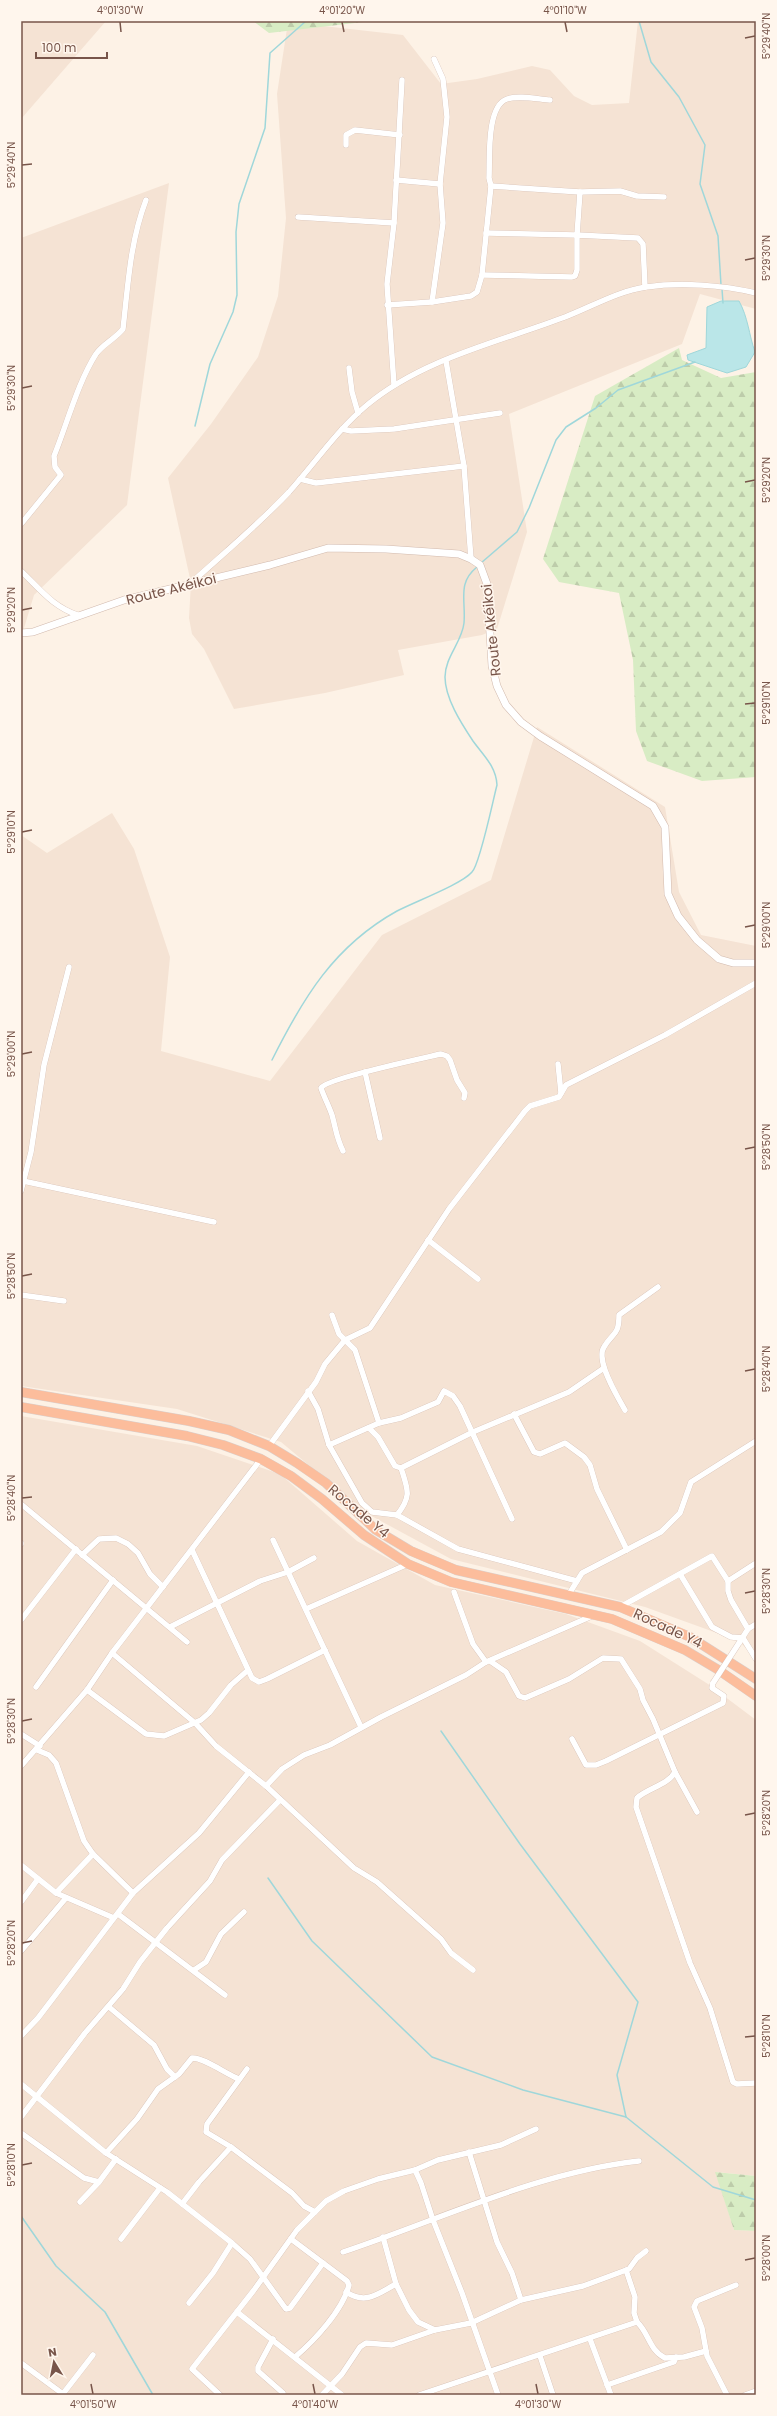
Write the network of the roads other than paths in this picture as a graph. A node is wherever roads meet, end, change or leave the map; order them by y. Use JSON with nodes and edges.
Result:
{"nodes":[{"id":1,"x":434,"y":59,"type":"dead end"},
{"id":2,"x":402,"y":80,"type":"dead end"},
{"id":3,"x":550,"y":100,"type":"dead end"},
{"id":4,"x":400,"y":135,"type":"junction"},
{"id":5,"x":346,"y":145,"type":"dead end"},
{"id":6,"x":396,"y":180,"type":"junction"},
{"id":7,"x":440,"y":184,"type":"junction"},
{"id":8,"x":491,"y":186,"type":"junction"},
{"id":9,"x":580,"y":192,"type":"junction"},
{"id":10,"x":664,"y":197,"type":"dead end"},
{"id":11,"x":146,"y":200,"type":"dead end"},
{"id":12,"x":298,"y":217,"type":"dead end"},
{"id":13,"x":394,"y":223,"type":"junction"},
{"id":14,"x":486,"y":233,"type":"junction"},
{"id":15,"x":577,"y":235,"type":"junction"},
{"id":16,"x":482,"y":275,"type":"junction"},
{"id":17,"x":645,"y":287,"type":"junction"},
{"id":18,"x":756,"y":293,"type":"edge"},
{"id":19,"x":432,"y":302,"type":"junction"},
{"id":20,"x":387,"y":305,"type":"junction"},
{"id":21,"x":446,"y":361,"type":"junction"},
{"id":22,"x":349,"y":368,"type":"dead end"},
{"id":23,"x":394,"y":385,"type":"junction"},
{"id":24,"x":358,"y":413,"type":"junction"},
{"id":25,"x":500,"y":413,"type":"dead end"},
{"id":26,"x":457,"y":419,"type":"junction"},
{"id":27,"x":342,"y":429,"type":"junction"},
{"id":28,"x":464,"y":466,"type":"junction"},
{"id":29,"x":300,"y":479,"type":"junction"},
{"id":30,"x":21,"y":524,"type":"edge"},
{"id":31,"x":471,"y":558,"type":"junction"},
{"id":32,"x":21,"y":571,"type":"edge"},
{"id":33,"x":190,"y":583,"type":"junction"},
{"id":34,"x":78,"y":615,"type":"junction"},
{"id":35,"x":21,"y":633,"type":"edge"},
{"id":36,"x":756,"y":962,"type":"edge"},
{"id":37,"x":69,"y":967,"type":"dead end"},
{"id":38,"x":756,"y":983,"type":"edge"},
{"id":39,"x":558,"y":1064,"type":"dead end"},
{"id":40,"x":365,"y":1072,"type":"junction"},
{"id":41,"x":562,"y":1095,"type":"junction"},
{"id":42,"x":464,"y":1098,"type":"dead end"},
{"id":43,"x":380,"y":1138,"type":"dead end"},
{"id":44,"x":343,"y":1151,"type":"dead end"},
{"id":45,"x":23,"y":1182,"type":"junction"},
{"id":46,"x":21,"y":1191,"type":"edge"},
{"id":47,"x":214,"y":1222,"type":"dead end"},
{"id":48,"x":428,"y":1240,"type":"junction"},
{"id":49,"x":478,"y":1279,"type":"dead end"},
{"id":50,"x":658,"y":1287,"type":"dead end"},
{"id":51,"x":21,"y":1295,"type":"edge"},
{"id":52,"x":64,"y":1302,"type":"dead end"},
{"id":53,"x":332,"y":1315,"type":"dead end"},
{"id":54,"x":345,"y":1340,"type":"junction"},
{"id":55,"x":604,"y":1368,"type":"junction"},
{"id":56,"x":308,"y":1391,"type":"junction"},
{"id":57,"x":21,"y":1392,"type":"edge"},
{"id":58,"x":21,"y":1407,"type":"edge"},
{"id":59,"x":625,"y":1410,"type":"dead end"},
{"id":60,"x":514,"y":1414,"type":"junction"},
{"id":61,"x":379,"y":1423,"type":"junction"},
{"id":62,"x":369,"y":1428,"type":"junction"},
{"id":63,"x":474,"y":1432,"type":"junction"},
{"id":64,"x":756,"y":1441,"type":"edge"},
{"id":65,"x":329,"y":1445,"type":"junction"},
{"id":66,"x":269,"y":1446,"type":"junction"},
{"id":67,"x":261,"y":1459,"type":"junction"},
{"id":68,"x":401,"y":1468,"type":"junction"},
{"id":69,"x":21,"y":1504,"type":"edge"},
{"id":70,"x":397,"y":1515,"type":"junction"},
{"id":71,"x":512,"y":1519,"type":"dead end"},
{"id":72,"x":272,"y":1540,"type":"dead end"},
{"id":73,"x":76,"y":1549,"type":"junction"},
{"id":74,"x":192,"y":1550,"type":"junction"},
{"id":75,"x":627,"y":1550,"type":"junction"},
{"id":76,"x":82,"y":1555,"type":"junction"},
{"id":77,"x":314,"y":1558,"type":"dead end"},
{"id":78,"x":756,"y":1563,"type":"edge"},
{"id":79,"x":408,"y":1564,"type":"junction"},
{"id":80,"x":288,"y":1572,"type":"junction"},
{"id":81,"x":680,"y":1574,"type":"junction"},
{"id":82,"x":113,"y":1580,"type":"junction"},
{"id":83,"x":577,"y":1581,"type":"junction"},
{"id":84,"x":728,"y":1581,"type":"junction"},
{"id":85,"x":163,"y":1588,"type":"junction"},
{"id":86,"x":454,"y":1592,"type":"dead end"},
{"id":87,"x":570,"y":1594,"type":"junction"},
{"id":88,"x":216,"y":1604,"type":"junction"},
{"id":89,"x":620,"y":1606,"type":"junction"},
{"id":90,"x":147,"y":1608,"type":"junction"},
{"id":91,"x":306,"y":1609,"type":"junction"},
{"id":92,"x":596,"y":1615,"type":"junction"},
{"id":93,"x":21,"y":1620,"type":"edge"},
{"id":94,"x":756,"y":1624,"type":"edge"},
{"id":95,"x":170,"y":1627,"type":"junction"},
{"id":96,"x":748,"y":1629,"type":"junction"},
{"id":97,"x":741,"y":1640,"type":"junction"},
{"id":98,"x":187,"y":1642,"type":"dead end"},
{"id":99,"x":325,"y":1650,"type":"junction"},
{"id":100,"x":112,"y":1653,"type":"junction"},
{"id":101,"x":756,"y":1659,"type":"edge"},
{"id":102,"x":488,"y":1662,"type":"junction"},
{"id":103,"x":247,"y":1671,"type":"junction"},
{"id":104,"x":756,"y":1679,"type":"edge"},
{"id":105,"x":36,"y":1687,"type":"dead end"},
{"id":106,"x":87,"y":1690,"type":"junction"},
{"id":107,"x":756,"y":1696,"type":"edge"},
{"id":108,"x":195,"y":1723,"type":"junction"},
{"id":109,"x":361,"y":1727,"type":"junction"},
{"id":110,"x":21,"y":1734,"type":"edge"},
{"id":111,"x":659,"y":1735,"type":"junction"},
{"id":112,"x":572,"y":1740,"type":"dead end"},
{"id":113,"x":38,"y":1748,"type":"junction"},
{"id":114,"x":21,"y":1766,"type":"edge"},
{"id":115,"x":249,"y":1772,"type":"junction"},
{"id":116,"x":675,"y":1772,"type":"junction"},
{"id":117,"x":266,"y":1786,"type":"junction"},
{"id":118,"x":280,"y":1800,"type":"junction"},
{"id":119,"x":697,"y":1812,"type":"dead end"},
{"id":120,"x":93,"y":1854,"type":"junction"},
{"id":121,"x":21,"y":1865,"type":"edge"},
{"id":122,"x":38,"y":1879,"type":"junction"},
{"id":123,"x":56,"y":1893,"type":"junction"},
{"id":124,"x":133,"y":1893,"type":"junction"},
{"id":125,"x":66,"y":1898,"type":"junction"},
{"id":126,"x":21,"y":1902,"type":"edge"},
{"id":127,"x":244,"y":1912,"type":"dead end"},
{"id":128,"x":116,"y":1916,"type":"junction"},
{"id":129,"x":155,"y":1943,"type":"junction"},
{"id":130,"x":21,"y":1952,"type":"edge"},
{"id":131,"x":194,"y":1970,"type":"junction"},
{"id":132,"x":473,"y":1970,"type":"dead end"},
{"id":133,"x":225,"y":1995,"type":"dead end"},
{"id":134,"x":110,"y":2007,"type":"junction"},
{"id":135,"x":21,"y":2036,"type":"edge"},
{"id":136,"x":248,"y":2069,"type":"dead end"},
{"id":137,"x":175,"y":2077,"type":"junction"},
{"id":138,"x":239,"y":2079,"type":"junction"},
{"id":139,"x":756,"y":2083,"type":"edge"},
{"id":140,"x":21,"y":2084,"type":"edge"},
{"id":141,"x":37,"y":2097,"type":"junction"},
{"id":142,"x":21,"y":2117,"type":"edge"},
{"id":143,"x":536,"y":2129,"type":"dead end"},
{"id":144,"x":21,"y":2133,"type":"edge"},
{"id":145,"x":231,"y":2148,"type":"junction"},
{"id":146,"x":469,"y":2152,"type":"junction"},
{"id":147,"x":106,"y":2153,"type":"junction"},
{"id":148,"x":116,"y":2159,"type":"junction"},
{"id":149,"x":640,"y":2161,"type":"dead end"},
{"id":150,"x":415,"y":2170,"type":"junction"},
{"id":151,"x":99,"y":2182,"type":"junction"},
{"id":152,"x":160,"y":2188,"type":"junction"},
{"id":153,"x":80,"y":2202,"type":"dead end"},
{"id":154,"x":485,"y":2202,"type":"junction"},
{"id":155,"x":182,"y":2204,"type":"junction"},
{"id":156,"x":315,"y":2212,"type":"junction"},
{"id":157,"x":433,"y":2220,"type":"junction"},
{"id":158,"x":384,"y":2237,"type":"junction"},
{"id":159,"x":291,"y":2239,"type":"junction"},
{"id":160,"x":121,"y":2240,"type":"dead end"},
{"id":161,"x":232,"y":2243,"type":"junction"},
{"id":162,"x":646,"y":2251,"type":"dead end"},
{"id":163,"x":343,"y":2252,"type":"dead end"},
{"id":164,"x":323,"y":2264,"type":"junction"},
{"id":165,"x":626,"y":2270,"type":"junction"},
{"id":166,"x":264,"y":2277,"type":"junction"},
{"id":167,"x":396,"y":2284,"type":"junction"},
{"id":168,"x":736,"y":2285,"type":"dead end"},
{"id":169,"x":346,"y":2292,"type":"junction"},
{"id":170,"x":521,"y":2300,"type":"junction"},
{"id":171,"x":189,"y":2303,"type":"dead end"},
{"id":172,"x":237,"y":2312,"type":"junction"},
{"id":173,"x":637,"y":2322,"type":"junction"},
{"id":174,"x":471,"y":2323,"type":"junction"},
{"id":175,"x":435,"y":2330,"type":"junction"},
{"id":176,"x":273,"y":2339,"type":"junction"},
{"id":177,"x":590,"y":2339,"type":"junction"},
{"id":178,"x":706,"y":2351,"type":"junction"},
{"id":179,"x":93,"y":2355,"type":"dead end"},
{"id":180,"x":540,"y":2356,"type":"junction"},
{"id":181,"x":295,"y":2357,"type":"junction"},
{"id":182,"x":676,"y":2357,"type":"junction"},
{"id":183,"x":22,"y":2366,"type":"edge"},
{"id":184,"x":489,"y":2373,"type":"junction"},
{"id":185,"x":607,"y":2385,"type":"junction"},
{"id":186,"x":330,"y":2386,"type":"junction"},
{"id":187,"x":756,"y":2391,"type":"edge"},
{"id":188,"x":284,"y":2393,"type":"dead end"},
{"id":189,"x":62,"y":2394,"type":"edge"},
{"id":190,"x":220,"y":2395,"type":"edge"},
{"id":191,"x":322,"y":2395,"type":"edge"},
{"id":192,"x":342,"y":2395,"type":"edge"},
{"id":193,"x":419,"y":2395,"type":"edge"},
{"id":194,"x":498,"y":2395,"type":"edge"},
{"id":195,"x":553,"y":2395,"type":"edge"},
{"id":196,"x":611,"y":2395,"type":"edge"},
{"id":197,"x":728,"y":2395,"type":"edge"},
{"id":198,"x":745,"y":2395,"type":"edge"}],
"edges":[{"from":1,"to":7,"type":"street"},
{"from":2,"to":4,"type":"street"},
{"from":3,"to":8,"type":"street"},
{"from":4,"to":5,"type":"street"},
{"from":4,"to":6,"type":"street"},
{"from":6,"to":7,"type":"street"},
{"from":6,"to":13,"type":"street"},
{"from":7,"to":19,"type":"street"},
{"from":8,"to":9,"type":"street"},
{"from":8,"to":14,"type":"street"},
{"from":9,"to":10,"type":"street"},
{"from":9,"to":15,"type":"street"},
{"from":11,"to":30,"type":"street"},
{"from":12,"to":13,"type":"street"},
{"from":13,"to":20,"type":"street"},
{"from":14,"to":15,"type":"street"},
{"from":14,"to":16,"type":"street"},
{"from":15,"to":16,"type":"street"},
{"from":15,"to":17,"type":"street"},
{"from":16,"to":19,"type":"street"},
{"from":17,"to":18,"type":"street"},
{"from":17,"to":21,"type":"street"},
{"from":19,"to":20,"type":"street"},
{"from":20,"to":23,"type":"street"},
{"from":21,"to":23,"type":"street"},
{"from":21,"to":26,"type":"street"},
{"from":22,"to":24,"type":"street"},
{"from":23,"to":24,"type":"street"},
{"from":24,"to":27,"type":"street"},
{"from":25,"to":26,"type":"street"},
{"from":26,"to":27,"type":"street"},
{"from":26,"to":28,"type":"street"},
{"from":27,"to":29,"type":"street"},
{"from":28,"to":29,"type":"street"},
{"from":28,"to":31,"type":"street"},
{"from":29,"to":33,"type":"street"},
{"from":31,"to":33,"type":"street","name":"Route Akéikoi"},
{"from":31,"to":36,"type":"street","name":"Route Akéikoi"},
{"from":32,"to":34,"type":"street"},
{"from":33,"to":34,"type":"street","name":"Route Akéikoi"},
{"from":34,"to":35,"type":"street","name":"Route Akéikoi"},
{"from":37,"to":45,"type":"street"},
{"from":38,"to":41,"type":"street"},
{"from":39,"to":41,"type":"street"},
{"from":40,"to":42,"type":"street"},
{"from":40,"to":43,"type":"street"},
{"from":40,"to":44,"type":"street"},
{"from":41,"to":48,"type":"street"},
{"from":45,"to":46,"type":"street"},
{"from":45,"to":47,"type":"street"},
{"from":48,"to":49,"type":"street"},
{"from":48,"to":54,"type":"street"},
{"from":50,"to":55,"type":"street"},
{"from":51,"to":52,"type":"street"},
{"from":53,"to":54,"type":"street"},
{"from":54,"to":56,"type":"street"},
{"from":54,"to":61,"type":"street"},
{"from":55,"to":59,"type":"street"},
{"from":55,"to":60,"type":"street"},
{"from":56,"to":65,"type":"street"},
{"from":56,"to":66,"type":"street"},
{"from":57,"to":66,"type":"highway","name":"Rocade Y4"},
{"from":58,"to":67,"type":"highway","name":"Rocade Y4"},
{"from":60,"to":63,"type":"street"},
{"from":60,"to":75,"type":"street"},
{"from":61,"to":62,"type":"street"},
{"from":61,"to":63,"type":"street"},
{"from":62,"to":65,"type":"street"},
{"from":62,"to":68,"type":"street"},
{"from":63,"to":68,"type":"street"},
{"from":63,"to":71,"type":"street"},
{"from":64,"to":75,"type":"street"},
{"from":65,"to":70,"type":"street"},
{"from":66,"to":87,"type":"highway","name":"Rocade Y4"},
{"from":67,"to":74,"type":"street"},
{"from":67,"to":79,"type":"highway","name":"Rocade Y4"},
{"from":68,"to":70,"type":"street"},
{"from":69,"to":73,"type":"street"},
{"from":70,"to":83,"type":"street"},
{"from":72,"to":80,"type":"street"},
{"from":73,"to":76,"type":"street"},
{"from":73,"to":93,"type":"street"},
{"from":74,"to":85,"type":"street"},
{"from":74,"to":88,"type":"street"},
{"from":75,"to":83,"type":"street"},
{"from":76,"to":82,"type":"street"},
{"from":76,"to":85,"type":"street"},
{"from":77,"to":80,"type":"street"},
{"from":78,"to":84,"type":"street"},
{"from":79,"to":91,"type":"street"},
{"from":79,"to":92,"type":"highway","name":"Rocade Y4"},
{"from":80,"to":88,"type":"street"},
{"from":80,"to":91,"type":"street"},
{"from":81,"to":84,"type":"street"},
{"from":81,"to":89,"type":"street"},
{"from":81,"to":97,"type":"street"},
{"from":82,"to":90,"type":"street"},
{"from":82,"to":105,"type":"street"},
{"from":83,"to":87,"type":"street"},
{"from":84,"to":96,"type":"street"},
{"from":85,"to":90,"type":"street"},
{"from":86,"to":102,"type":"street"},
{"from":87,"to":89,"type":"highway","name":"Rocade Y4"},
{"from":88,"to":95,"type":"street"},
{"from":88,"to":103,"type":"street"},
{"from":89,"to":104,"type":"highway","name":"Rocade Y4"},
{"from":90,"to":95,"type":"street"},
{"from":90,"to":100,"type":"street"},
{"from":91,"to":99,"type":"street"},
{"from":92,"to":102,"type":"street"},
{"from":92,"to":107,"type":"highway","name":"Rocade Y4"},
{"from":94,"to":96,"type":"street"},
{"from":95,"to":98,"type":"street"},
{"from":96,"to":97,"type":"street"},
{"from":97,"to":101,"type":"street"},
{"from":97,"to":111,"type":"street","bridge":true},
{"from":99,"to":103,"type":"street"},
{"from":99,"to":109,"type":"street"},
{"from":100,"to":106,"type":"street"},
{"from":100,"to":108,"type":"street"},
{"from":102,"to":109,"type":"street"},
{"from":102,"to":111,"type":"street"},
{"from":103,"to":108,"type":"street"},
{"from":106,"to":108,"type":"street"},
{"from":106,"to":113,"type":"street"},
{"from":108,"to":115,"type":"street"},
{"from":109,"to":117,"type":"street"},
{"from":110,"to":113,"type":"street"},
{"from":111,"to":112,"type":"street"},
{"from":111,"to":116,"type":"street"},
{"from":113,"to":114,"type":"street"},
{"from":113,"to":120,"type":"street"},
{"from":115,"to":117,"type":"street"},
{"from":115,"to":124,"type":"street"},
{"from":116,"to":119,"type":"street"},
{"from":116,"to":139,"type":"street"},
{"from":117,"to":118,"type":"street"},
{"from":118,"to":129,"type":"street"},
{"from":118,"to":132,"type":"street"},
{"from":120,"to":123,"type":"street"},
{"from":120,"to":124,"type":"street"},
{"from":121,"to":122,"type":"street"},
{"from":122,"to":123,"type":"street"},
{"from":122,"to":126,"type":"street"},
{"from":123,"to":125,"type":"street"},
{"from":124,"to":128,"type":"street"},
{"from":125,"to":128,"type":"street"},
{"from":125,"to":130,"type":"street"},
{"from":127,"to":131,"type":"street"},
{"from":128,"to":129,"type":"street"},
{"from":128,"to":135,"type":"street"},
{"from":129,"to":131,"type":"street"},
{"from":129,"to":134,"type":"street"},
{"from":131,"to":133,"type":"street"},
{"from":134,"to":137,"type":"street"},
{"from":134,"to":141,"type":"street"},
{"from":136,"to":138,"type":"street"},
{"from":137,"to":138,"type":"street"},
{"from":137,"to":147,"type":"street"},
{"from":138,"to":145,"type":"street"},
{"from":140,"to":141,"type":"street"},
{"from":141,"to":142,"type":"street"},
{"from":141,"to":147,"type":"street"},
{"from":143,"to":146,"type":"street"},
{"from":144,"to":151,"type":"street"},
{"from":145,"to":155,"type":"street"},
{"from":145,"to":156,"type":"street"},
{"from":146,"to":150,"type":"street"},
{"from":146,"to":154,"type":"street"},
{"from":147,"to":148,"type":"street"},
{"from":148,"to":151,"type":"street"},
{"from":148,"to":152,"type":"street"},
{"from":149,"to":154,"type":"street"},
{"from":150,"to":156,"type":"street"},
{"from":150,"to":157,"type":"street"},
{"from":151,"to":153,"type":"street"},
{"from":152,"to":155,"type":"street"},
{"from":152,"to":160,"type":"street"},
{"from":154,"to":157,"type":"street"},
{"from":154,"to":170,"type":"street"},
{"from":155,"to":161,"type":"street"},
{"from":156,"to":159,"type":"street"},
{"from":157,"to":158,"type":"street"},
{"from":157,"to":174,"type":"street"},
{"from":158,"to":163,"type":"street"},
{"from":158,"to":167,"type":"street"},
{"from":159,"to":164,"type":"street"},
{"from":159,"to":166,"type":"street"},
{"from":161,"to":166,"type":"street"},
{"from":161,"to":171,"type":"street"},
{"from":162,"to":165,"type":"street"},
{"from":164,"to":166,"type":"street"},
{"from":164,"to":169,"type":"street"},
{"from":165,"to":170,"type":"street"},
{"from":165,"to":173,"type":"street"},
{"from":166,"to":172,"type":"street"},
{"from":167,"to":169,"type":"street"},
{"from":167,"to":175,"type":"street"},
{"from":168,"to":178,"type":"street"},
{"from":169,"to":181,"type":"street"},
{"from":170,"to":174,"type":"street"},
{"from":172,"to":176,"type":"street"},
{"from":172,"to":190,"type":"street"},
{"from":173,"to":177,"type":"street"},
{"from":173,"to":182,"type":"street"},
{"from":174,"to":175,"type":"street"},
{"from":174,"to":184,"type":"street"},
{"from":175,"to":186,"type":"street"},
{"from":176,"to":181,"type":"street"},
{"from":176,"to":188,"type":"street"},
{"from":177,"to":180,"type":"street"},
{"from":177,"to":185,"type":"street"},
{"from":178,"to":182,"type":"street"},
{"from":178,"to":197,"type":"street"},
{"from":179,"to":189,"type":"street"},
{"from":180,"to":184,"type":"street"},
{"from":180,"to":195,"type":"street"},
{"from":181,"to":186,"type":"street"},
{"from":182,"to":185,"type":"street"},
{"from":183,"to":189,"type":"street"},
{"from":184,"to":193,"type":"street"},
{"from":184,"to":194,"type":"street"},
{"from":185,"to":196,"type":"street"},
{"from":186,"to":191,"type":"street"},
{"from":186,"to":192,"type":"street"},
{"from":187,"to":198,"type":"street"}]}
